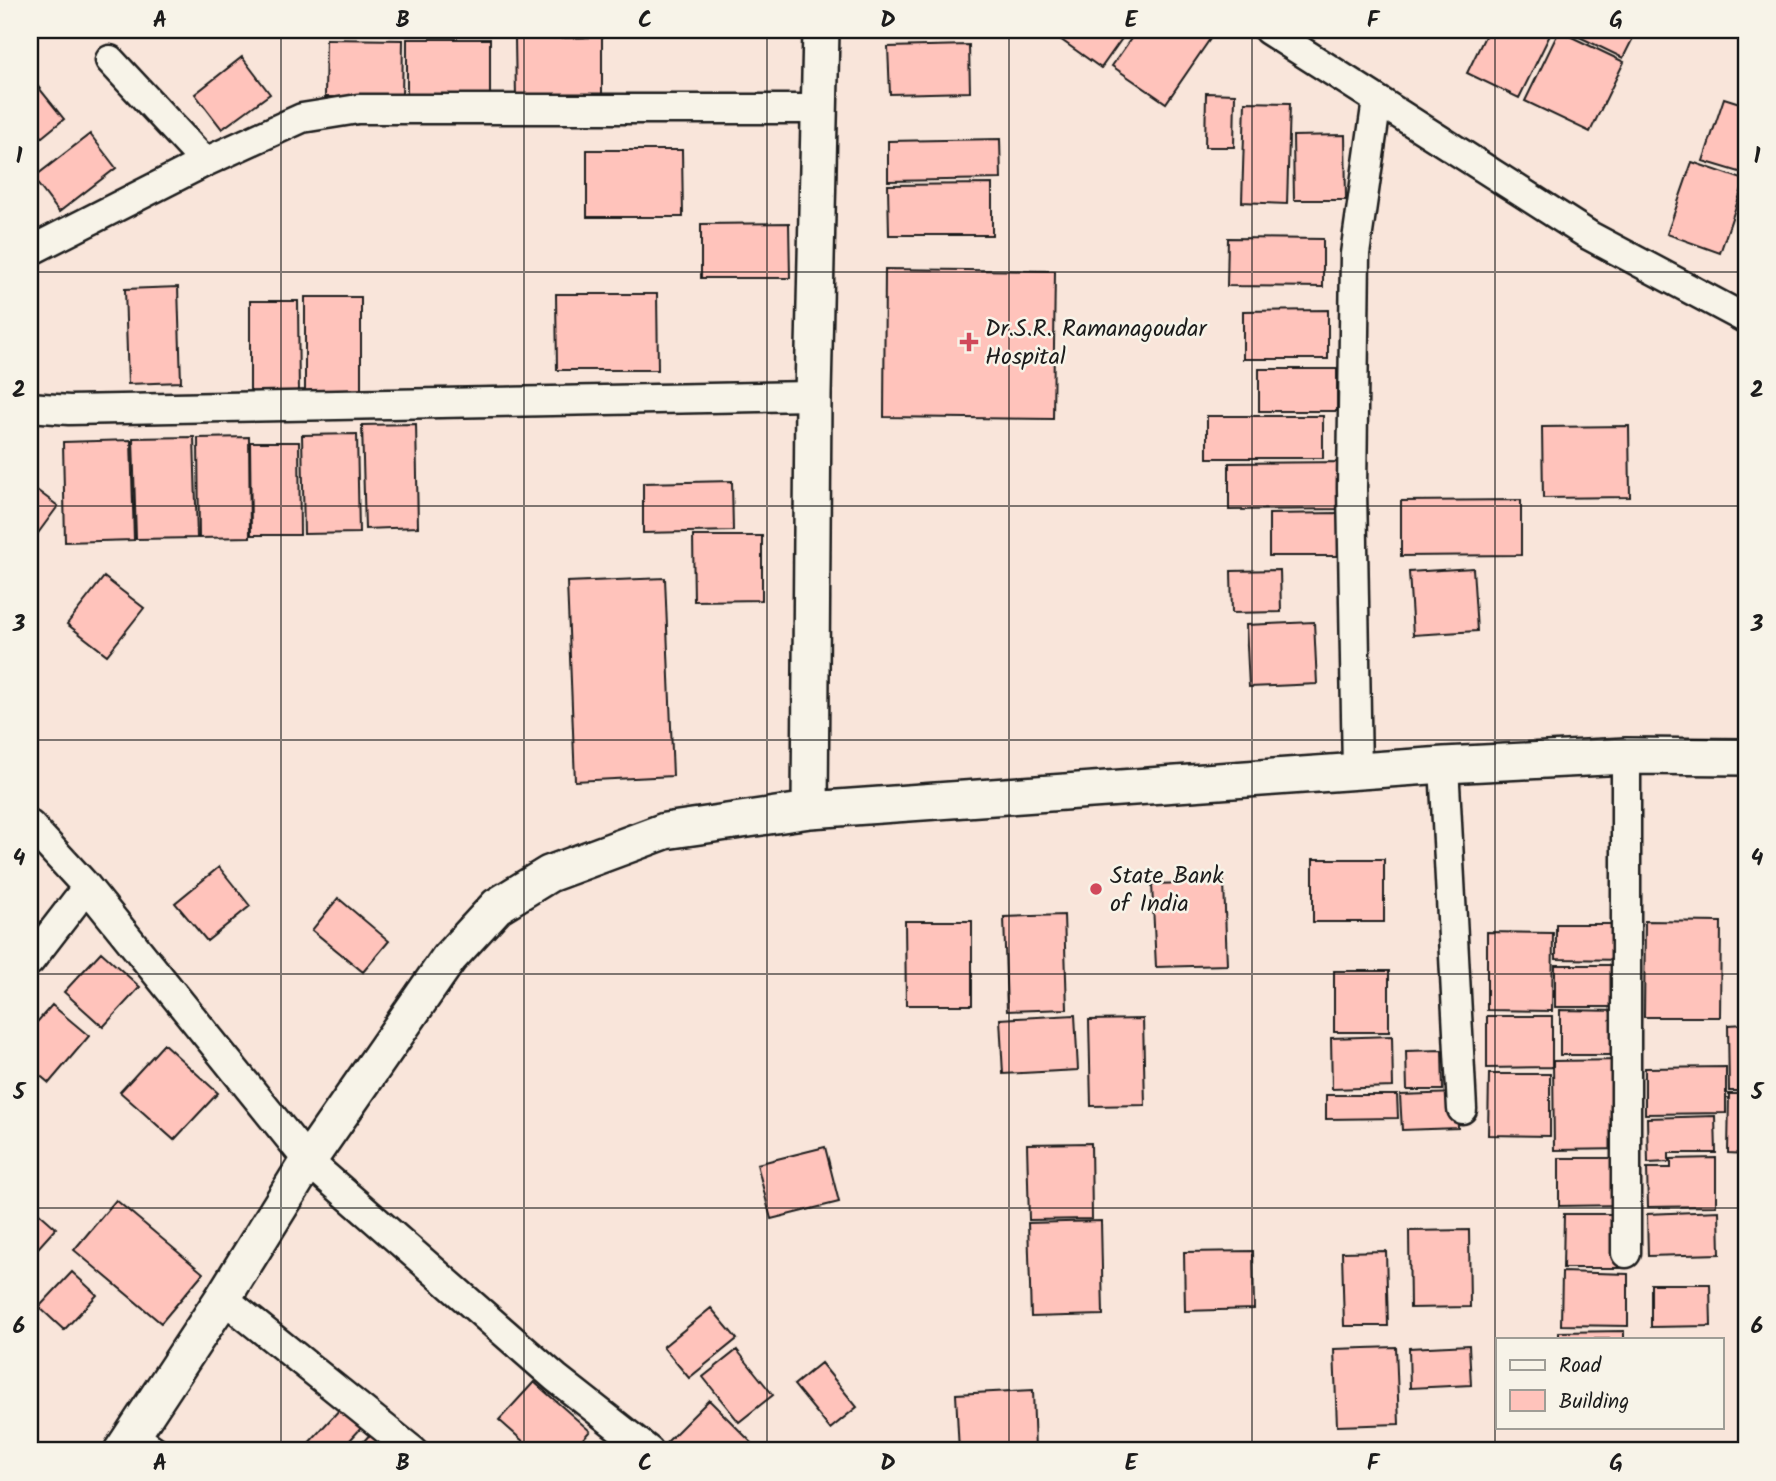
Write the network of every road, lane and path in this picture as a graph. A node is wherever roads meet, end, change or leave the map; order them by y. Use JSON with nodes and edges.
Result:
{"nodes":[{"id":1,"x":821,"y":30,"type":"edge"},
{"id":2,"x":1268,"y":30,"type":"edge"},
{"id":3,"x":110,"y":60,"type":"dead end"},
{"id":4,"x":1377,"y":100,"type":"junction"},
{"id":5,"x":817,"y":109,"type":"junction"},
{"id":6,"x":205,"y":162,"type":"junction"},
{"id":7,"x":30,"y":251,"type":"edge"},
{"id":8,"x":1746,"y":319,"type":"edge"},
{"id":9,"x":813,"y":396,"type":"junction"},
{"id":10,"x":30,"y":407,"type":"edge"},
{"id":11,"x":1626,"y":756,"type":"junction"},
{"id":12,"x":1746,"y":757,"type":"edge"},
{"id":13,"x":1444,"y":765,"type":"junction"},
{"id":14,"x":1357,"y":771,"type":"junction"},
{"id":15,"x":810,"y":810,"type":"junction"},
{"id":16,"x":30,"y":825,"type":"edge"},
{"id":17,"x":87,"y":887,"type":"junction"},
{"id":18,"x":30,"y":961,"type":"edge"},
{"id":19,"x":1462,"y":1109,"type":"dead end"},
{"id":20,"x":308,"y":1161,"type":"junction"},
{"id":21,"x":1626,"y":1253,"type":"dead end"},
{"id":22,"x":223,"y":1298,"type":"junction"},
{"id":23,"x":136,"y":1446,"type":"edge"},
{"id":24,"x":413,"y":1451,"type":"edge"},
{"id":25,"x":649,"y":1451,"type":"edge"}],
"edges":[{"from":1,"to":5,"type":"street"},
{"from":2,"to":4,"type":"street"},
{"from":3,"to":6,"type":"street"},
{"from":4,"to":8,"type":"street"},
{"from":4,"to":14,"type":"street"},
{"from":5,"to":6,"type":"street"},
{"from":5,"to":9,"type":"street"},
{"from":6,"to":7,"type":"street"},
{"from":9,"to":10,"type":"street"},
{"from":9,"to":15,"type":"street"},
{"from":11,"to":12,"type":"street"},
{"from":11,"to":13,"type":"street"},
{"from":11,"to":21,"type":"street"},
{"from":13,"to":14,"type":"street"},
{"from":13,"to":19,"type":"street"},
{"from":14,"to":15,"type":"street"},
{"from":15,"to":20,"type":"street"},
{"from":16,"to":17,"type":"street"},
{"from":17,"to":18,"type":"street"},
{"from":17,"to":20,"type":"street"},
{"from":20,"to":22,"type":"street"},
{"from":20,"to":25,"type":"street"},
{"from":22,"to":23,"type":"street"},
{"from":22,"to":24,"type":"street"}]}
